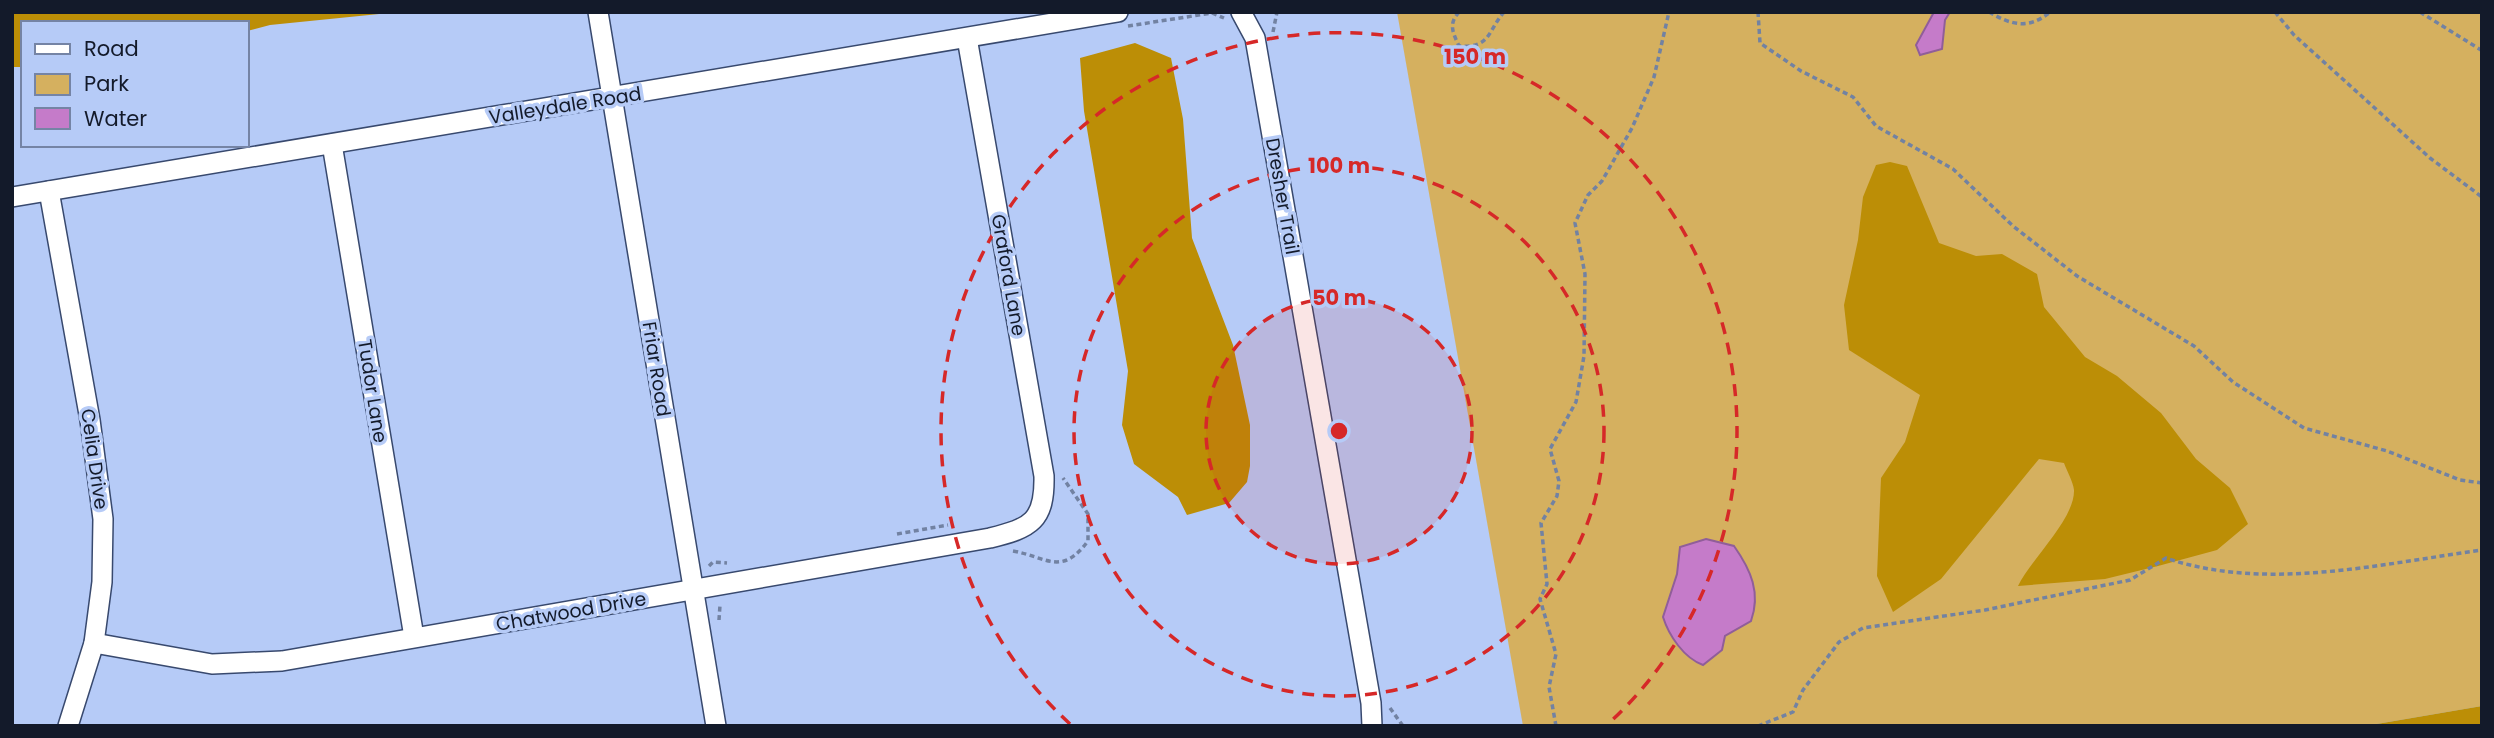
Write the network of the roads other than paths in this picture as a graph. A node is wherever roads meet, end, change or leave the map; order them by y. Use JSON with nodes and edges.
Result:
{"nodes":[{"id":1,"x":598,"y":12,"type":"edge"},
{"id":2,"x":1235,"y":17,"type":"edge"},
{"id":3,"x":1118,"y":20,"type":"edge"},
{"id":4,"x":967,"y":38,"type":"junction"},
{"id":5,"x":612,"y":98,"type":"junction"},
{"id":6,"x":332,"y":145,"type":"junction"},
{"id":7,"x":49,"y":191,"type":"junction"},
{"id":8,"x":12,"y":197,"type":"edge"},
{"id":9,"x":1039,"y":512,"type":"joint"},
{"id":10,"x":694,"y":590,"type":"junction"},
{"id":11,"x":414,"y":637,"type":"junction"},
{"id":12,"x":94,"y":643,"type":"junction"},
{"id":13,"x":68,"y":726,"type":"edge"},
{"id":14,"x":716,"y":726,"type":"edge"},
{"id":15,"x":1372,"y":726,"type":"edge"}],
"edges":[{"from":1,"to":5,"type":"street","name":"Friar Road"},
{"from":2,"to":15,"type":"street","name":"Dresher Trail"},
{"from":3,"to":4,"type":"street","name":"Valleydale Road"},
{"from":4,"to":5,"type":"street","name":"Valleydale Road"},
{"from":4,"to":9,"type":"street","name":"Graford Lane"},
{"from":5,"to":6,"type":"street","name":"Valleydale Road"},
{"from":5,"to":10,"type":"street","name":"Friar Road"},
{"from":6,"to":7,"type":"street","name":"Valleydale Road"},
{"from":6,"to":11,"type":"street","name":"Tudor Lane"},
{"from":7,"to":8,"type":"street","name":"Valleydale Road"},
{"from":7,"to":12,"type":"street","name":"Celia Drive"},
{"from":9,"to":10,"type":"street","name":"Chatwood Drive"},
{"from":10,"to":11,"type":"street","name":"Chatwood Drive"},
{"from":10,"to":14,"type":"street","name":"Friar Road"},
{"from":11,"to":12,"type":"street","name":"Chatwood Drive"},
{"from":12,"to":13,"type":"street","name":"Celia Drive"}]}
